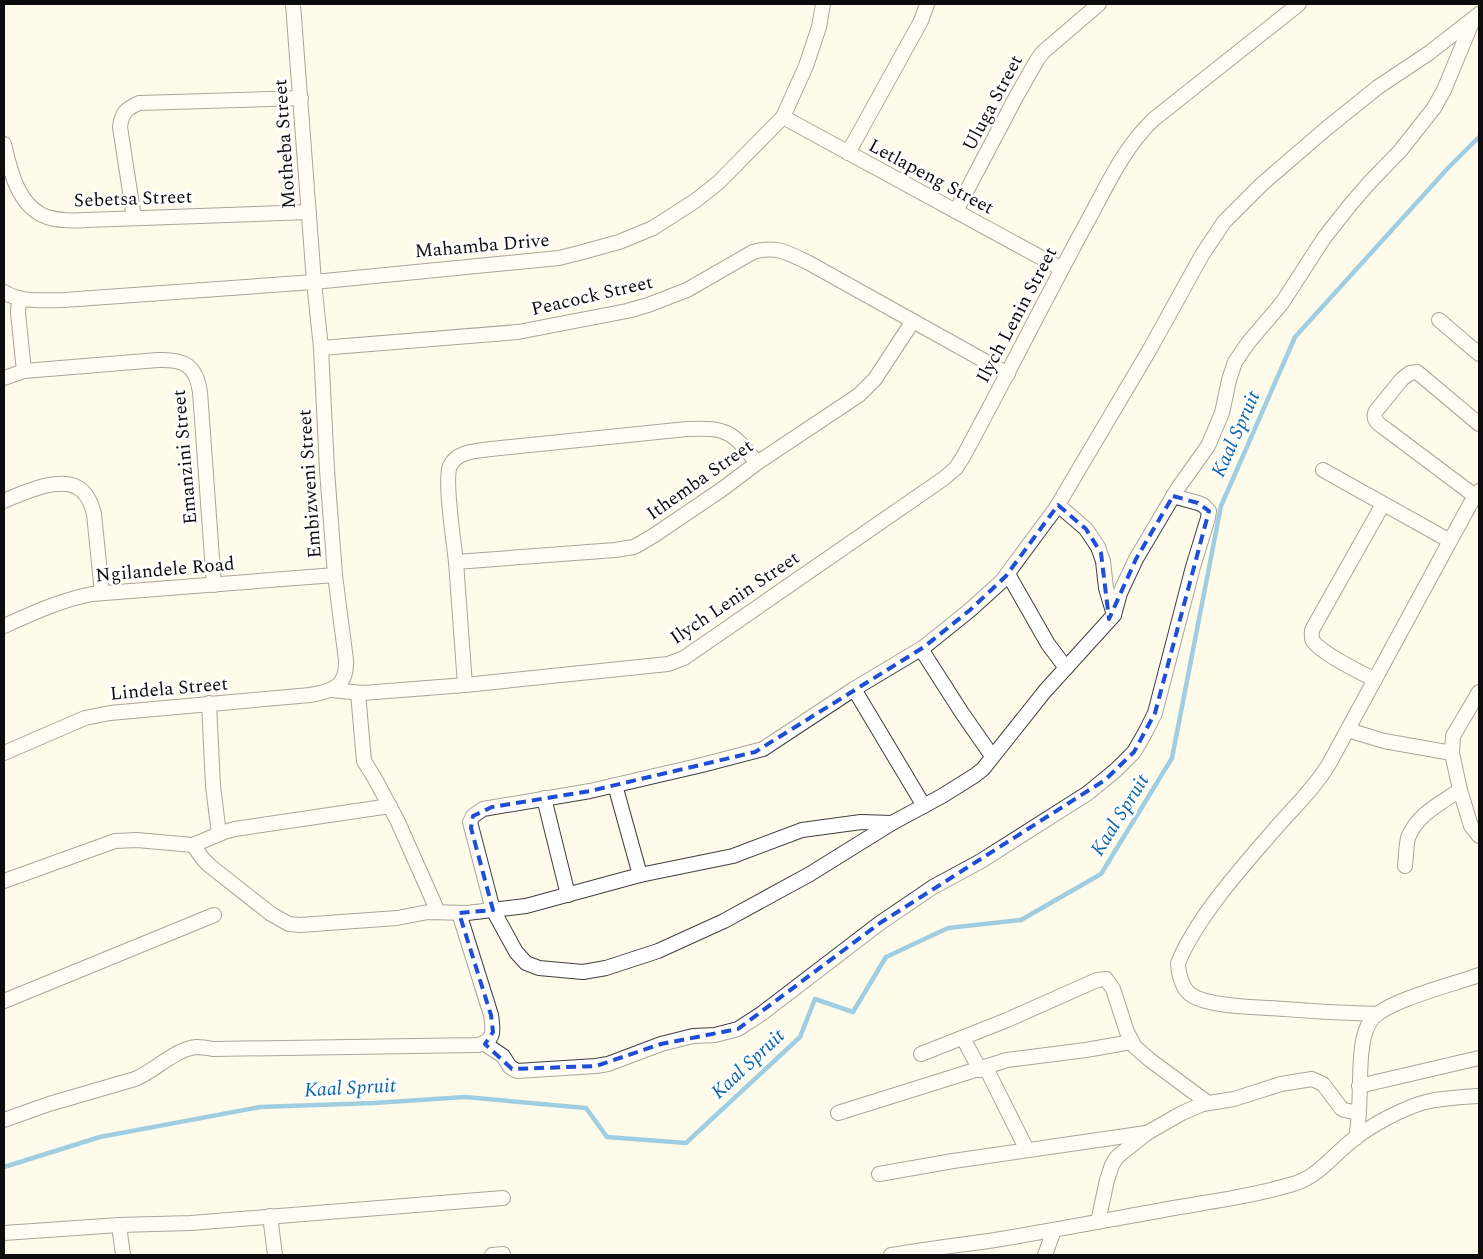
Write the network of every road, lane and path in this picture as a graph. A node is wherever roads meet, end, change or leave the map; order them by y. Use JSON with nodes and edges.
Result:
{"nodes":[{"id":1,"x":293,"y":4,"type":"edge"},
{"id":2,"x":823,"y":4,"type":"edge"},
{"id":3,"x":927,"y":4,"type":"edge"},
{"id":4,"x":1099,"y":4,"type":"edge"},
{"id":5,"x":1299,"y":4,"type":"edge"},
{"id":6,"x":1476,"y":16,"type":"edge"},
{"id":7,"x":301,"y":98,"type":"junction"},
{"id":8,"x":783,"y":117,"type":"junction"},
{"id":9,"x":4,"y":144,"type":"edge"},
{"id":10,"x":848,"y":153,"type":"junction"},
{"id":11,"x":956,"y":211,"type":"junction"},
{"id":12,"x":310,"y":212,"type":"junction"},
{"id":13,"x":134,"y":218,"type":"junction"},
{"id":14,"x":1062,"y":269,"type":"junction"},
{"id":15,"x":314,"y":282,"type":"junction"},
{"id":16,"x":4,"y":292,"type":"edge"},
{"id":17,"x":19,"y":298,"type":"junction"},
{"id":18,"x":913,"y":320,"type":"junction"},
{"id":19,"x":1439,"y":320,"type":"dead end"},
{"id":20,"x":321,"y":348,"type":"junction"},
{"id":21,"x":1479,"y":354,"type":"edge"},
{"id":22,"x":24,"y":371,"type":"junction"},
{"id":23,"x":1008,"y":374,"type":"junction"},
{"id":24,"x":4,"y":378,"type":"edge"},
{"id":25,"x":1479,"y":424,"type":"edge"},
{"id":26,"x":757,"y":464,"type":"junction"},
{"id":27,"x":1323,"y":470,"type":"dead end"},
{"id":28,"x":1477,"y":493,"type":"edge"},
{"id":29,"x":1173,"y":496,"type":"junction"},
{"id":30,"x":4,"y":501,"type":"edge"},
{"id":31,"x":1058,"y":504,"type":"junction"},
{"id":32,"x":1383,"y":504,"type":"junction"},
{"id":33,"x":1450,"y":541,"type":"junction"},
{"id":34,"x":456,"y":562,"type":"junction"},
{"id":35,"x":1008,"y":574,"type":"junction"},
{"id":36,"x":336,"y":575,"type":"junction"},
{"id":37,"x":214,"y":584,"type":"junction"},
{"id":38,"x":102,"y":593,"type":"junction"},
{"id":39,"x":1114,"y":615,"type":"junction"},
{"id":40,"x":4,"y":626,"type":"edge"},
{"id":41,"x":921,"y":649,"type":"junction"},
{"id":42,"x":1066,"y":668,"type":"junction"},
{"id":43,"x":1375,"y":680,"type":"junction"},
{"id":44,"x":465,"y":685,"type":"junction"},
{"id":45,"x":337,"y":686,"type":"junction"},
{"id":46,"x":854,"y":689,"type":"junction"},
{"id":47,"x":1479,"y":692,"type":"edge"},
{"id":48,"x":358,"y":693,"type":"junction"},
{"id":49,"x":209,"y":703,"type":"junction"},
{"id":50,"x":1348,"y":730,"type":"junction"},
{"id":51,"x":4,"y":753,"type":"edge"},
{"id":52,"x":1452,"y":753,"type":"junction"},
{"id":53,"x":992,"y":756,"type":"junction"},
{"id":54,"x":615,"y":785,"type":"junction"},
{"id":55,"x":1460,"y":790,"type":"junction"},
{"id":56,"x":544,"y":798,"type":"junction"},
{"id":57,"x":390,"y":806,"type":"junction"},
{"id":58,"x":924,"y":806,"type":"junction"},
{"id":59,"x":892,"y":822,"type":"junction"},
{"id":60,"x":219,"y":834,"type":"junction"},
{"id":61,"x":1479,"y":836,"type":"edge"},
{"id":62,"x":193,"y":845,"type":"junction"},
{"id":63,"x":1405,"y":866,"type":"dead end"},
{"id":64,"x":640,"y":875,"type":"junction"},
{"id":65,"x":4,"y":881,"type":"edge"},
{"id":66,"x":568,"y":895,"type":"junction"},
{"id":67,"x":493,"y":910,"type":"junction"},
{"id":68,"x":438,"y":912,"type":"junction"},
{"id":69,"x":459,"y":913,"type":"junction"},
{"id":70,"x":214,"y":915,"type":"dead end"},
{"id":71,"x":1479,"y":975,"type":"edge"},
{"id":72,"x":4,"y":1000,"type":"edge"},
{"id":73,"x":1377,"y":1014,"type":"junction"},
{"id":74,"x":963,"y":1038,"type":"junction"},
{"id":75,"x":1131,"y":1042,"type":"junction"},
{"id":76,"x":485,"y":1044,"type":"junction"},
{"id":77,"x":922,"y":1054,"type":"dead end"},
{"id":78,"x":1479,"y":1058,"type":"edge"},
{"id":79,"x":983,"y":1069,"type":"junction"},
{"id":80,"x":1359,"y":1086,"type":"junction"},
{"id":81,"x":1479,"y":1096,"type":"edge"},
{"id":82,"x":1208,"y":1103,"type":"junction"},
{"id":83,"x":838,"y":1113,"type":"dead end"},
{"id":84,"x":1359,"y":1113,"type":"junction"},
{"id":85,"x":4,"y":1120,"type":"edge"},
{"id":86,"x":1147,"y":1133,"type":"junction"},
{"id":87,"x":1356,"y":1138,"type":"junction"},
{"id":88,"x":1027,"y":1150,"type":"junction"},
{"id":89,"x":878,"y":1174,"type":"dead end"},
{"id":90,"x":504,"y":1198,"type":"dead end"},
{"id":91,"x":270,"y":1216,"type":"junction"},
{"id":92,"x":1098,"y":1222,"type":"junction"},
{"id":93,"x":119,"y":1225,"type":"junction"},
{"id":94,"x":1054,"y":1230,"type":"junction"},
{"id":95,"x":4,"y":1233,"type":"edge"},
{"id":96,"x":123,"y":1255,"type":"edge"},
{"id":97,"x":275,"y":1255,"type":"edge"},
{"id":98,"x":890,"y":1255,"type":"edge"},
{"id":99,"x":1045,"y":1255,"type":"edge"}],
"edges":[{"from":1,"to":7,"type":"street","name":"Motheba Street"},
{"from":2,"to":8,"type":"street","name":"Mahamba Drive"},
{"from":3,"to":10,"type":"street"},
{"from":4,"to":11,"type":"street","name":"Uluga Street"},
{"from":5,"to":14,"type":"street","name":"Ilych Lenin Street"},
{"from":6,"to":29,"type":"street"},
{"from":6,"to":31,"type":"street"},
{"from":7,"to":12,"type":"street","name":"Motheba Street"},
{"from":7,"to":13,"type":"street"},
{"from":8,"to":10,"type":"street","name":"Letlapeng Street"},
{"from":8,"to":15,"type":"street","name":"Mahamba Drive"},
{"from":9,"to":13,"type":"street","name":"Sebetsa Street"},
{"from":10,"to":11,"type":"street","name":"Letlapeng Street"},
{"from":11,"to":14,"type":"street","name":"Letlapeng Street"},
{"from":12,"to":13,"type":"street","name":"Sebetsa Street"},
{"from":12,"to":15,"type":"street","name":"Motheba Street"},
{"from":14,"to":23,"type":"street","name":"Ilych Lenin Street"},
{"from":15,"to":17,"type":"street","name":"Mahamba Drive"},
{"from":15,"to":20,"type":"street","name":"Embizweni Street"},
{"from":16,"to":17,"type":"street","name":"Mahamba Drive"},
{"from":17,"to":22,"type":"street"},
{"from":18,"to":20,"type":"street","name":"Peacock Street"},
{"from":18,"to":23,"type":"street","name":"Peacock Street"},
{"from":18,"to":26,"type":"street","name":"Ithemba Street"},
{"from":19,"to":21,"type":"street"},
{"from":20,"to":36,"type":"street","name":"Embizweni Street"},
{"from":22,"to":24,"type":"street","name":"Emanzini Street"},
{"from":22,"to":37,"type":"street","name":"Emanzini Street"},
{"from":23,"to":44,"type":"street","name":"Ilych Lenin Street"},
{"from":25,"to":28,"type":"street"},
{"from":26,"to":34,"type":"street","name":"Ithemba Street"},
{"from":26,"to":34,"type":"street"},
{"from":27,"to":32,"type":"street"},
{"from":28,"to":33,"type":"street"},
{"from":29,"to":39,"type":"street"},
{"from":29,"to":76,"type":"street"},
{"from":30,"to":38,"type":"street"},
{"from":31,"to":35,"type":"street"},
{"from":31,"to":39,"type":"street"},
{"from":32,"to":33,"type":"street"},
{"from":32,"to":43,"type":"street"},
{"from":33,"to":43,"type":"street"},
{"from":34,"to":44,"type":"street"},
{"from":35,"to":41,"type":"street"},
{"from":35,"to":42,"type":"street"},
{"from":36,"to":37,"type":"street","name":"Ngilandele Road"},
{"from":36,"to":45,"type":"street","name":"Embizweni Street"},
{"from":37,"to":38,"type":"street","name":"Ngilandele Road"},
{"from":38,"to":40,"type":"street","name":"Ngilandele Road"},
{"from":39,"to":42,"type":"street"},
{"from":41,"to":46,"type":"street"},
{"from":41,"to":53,"type":"street"},
{"from":42,"to":53,"type":"street"},
{"from":43,"to":50,"type":"street"},
{"from":44,"to":48,"type":"street","name":"Ilych Lenin Street"},
{"from":45,"to":48,"type":"street","name":"Lindela Street"},
{"from":45,"to":49,"type":"street","name":"Lindela Street"},
{"from":46,"to":54,"type":"street"},
{"from":46,"to":58,"type":"street"},
{"from":47,"to":52,"type":"street"},
{"from":48,"to":57,"type":"street"},
{"from":49,"to":51,"type":"street","name":"Lindela Street"},
{"from":49,"to":60,"type":"street"},
{"from":50,"to":52,"type":"street"},
{"from":50,"to":73,"type":"street"},
{"from":52,"to":55,"type":"street"},
{"from":53,"to":58,"type":"street"},
{"from":54,"to":56,"type":"street"},
{"from":54,"to":64,"type":"street"},
{"from":55,"to":61,"type":"street"},
{"from":55,"to":63,"type":"street"},
{"from":56,"to":66,"type":"street"},
{"from":56,"to":67,"type":"street"},
{"from":57,"to":60,"type":"street"},
{"from":57,"to":68,"type":"street"},
{"from":58,"to":59,"type":"street"},
{"from":59,"to":64,"type":"street"},
{"from":59,"to":67,"type":"street"},
{"from":60,"to":62,"type":"street"},
{"from":62,"to":65,"type":"street"},
{"from":62,"to":68,"type":"street"},
{"from":64,"to":66,"type":"street"},
{"from":66,"to":67,"type":"street"},
{"from":67,"to":69,"type":"street"},
{"from":68,"to":69,"type":"street"},
{"from":69,"to":76,"type":"street"},
{"from":70,"to":72,"type":"street"},
{"from":71,"to":73,"type":"street"},
{"from":73,"to":80,"type":"street"},
{"from":74,"to":75,"type":"street"},
{"from":74,"to":77,"type":"street"},
{"from":74,"to":79,"type":"street"},
{"from":75,"to":79,"type":"street"},
{"from":75,"to":82,"type":"street"},
{"from":76,"to":85,"type":"street"},
{"from":78,"to":80,"type":"street"},
{"from":79,"to":83,"type":"street"},
{"from":79,"to":88,"type":"street"},
{"from":80,"to":84,"type":"street"},
{"from":81,"to":87,"type":"street"},
{"from":82,"to":84,"type":"street"},
{"from":82,"to":86,"type":"street"},
{"from":84,"to":87,"type":"street"},
{"from":86,"to":88,"type":"street"},
{"from":86,"to":92,"type":"street"},
{"from":87,"to":92,"type":"street"},
{"from":88,"to":89,"type":"street"},
{"from":90,"to":91,"type":"street"},
{"from":91,"to":93,"type":"street"},
{"from":91,"to":97,"type":"street"},
{"from":92,"to":94,"type":"street"},
{"from":93,"to":95,"type":"street"},
{"from":93,"to":96,"type":"street"},
{"from":94,"to":98,"type":"street"},
{"from":94,"to":99,"type":"street"}]}
